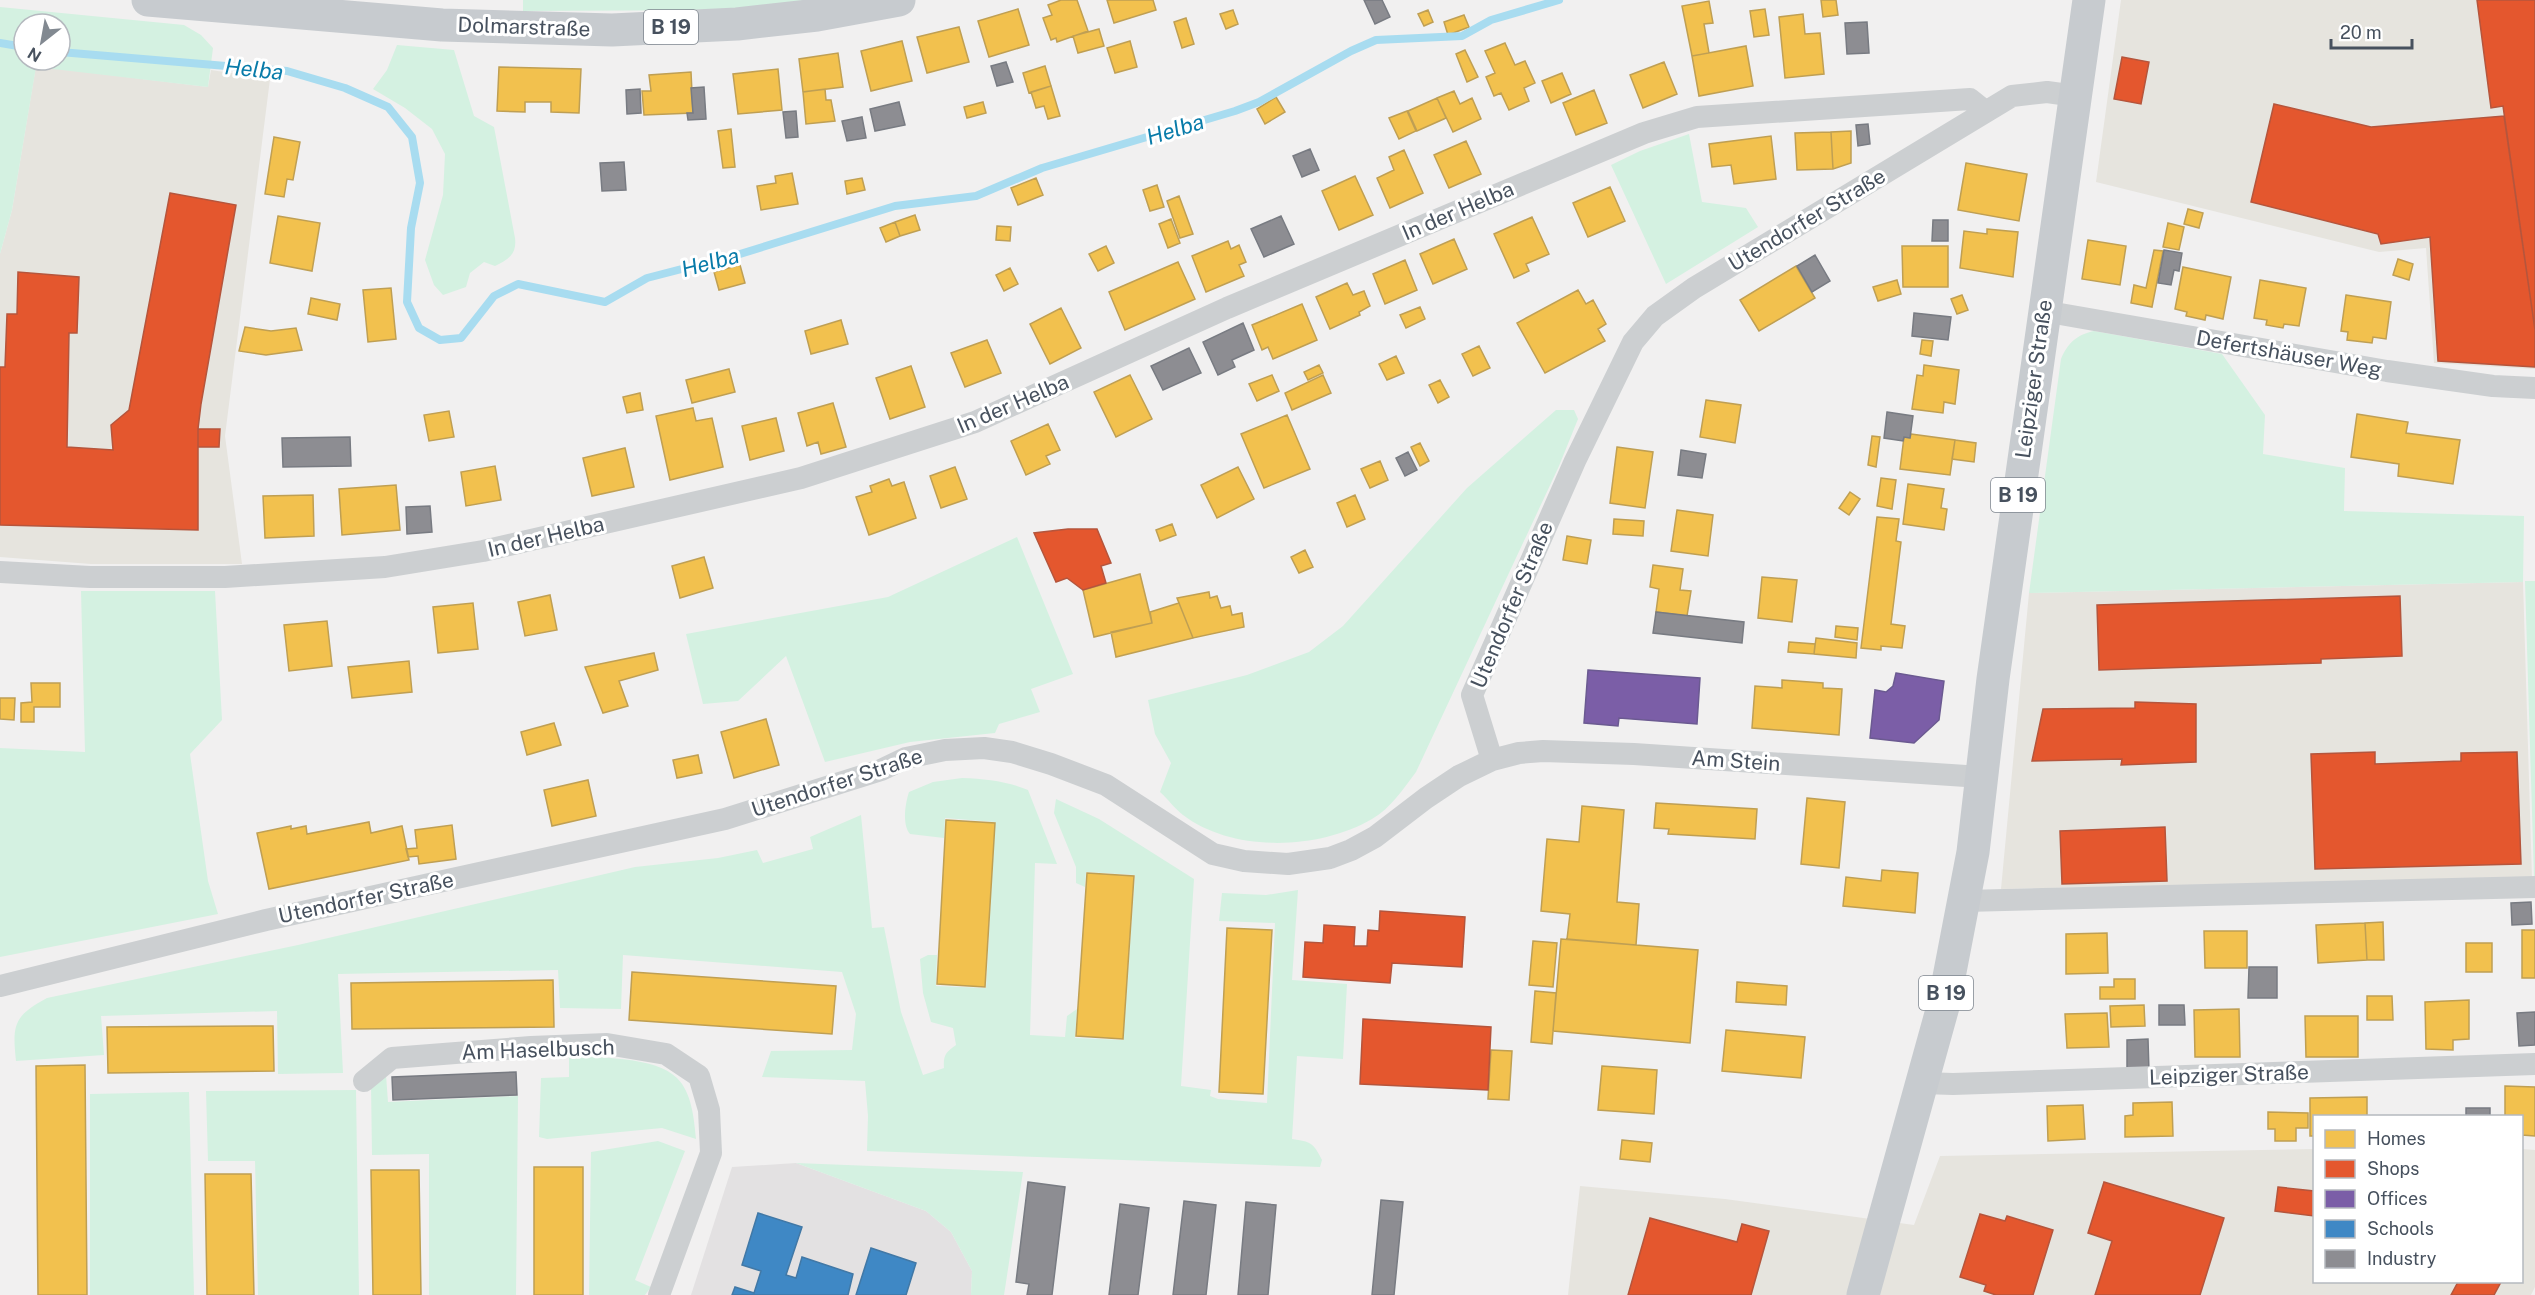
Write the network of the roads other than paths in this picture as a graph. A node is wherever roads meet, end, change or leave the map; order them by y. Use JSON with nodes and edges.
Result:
{"nodes":[{"id":1,"x":148,"y":0,"type":"edge"},
{"id":2,"x":899,"y":0,"type":"edge"},
{"id":3,"x":2089,"y":0,"type":"edge"},
{"id":4,"x":2076,"y":96,"type":"junction"},
{"id":5,"x":1985,"y":111,"type":"junction"},
{"id":6,"x":2043,"y":310,"type":"junction"},
{"id":7,"x":2535,"y":388,"type":"edge"},
{"id":8,"x":0,"y":572,"type":"edge"},
{"id":9,"x":1492,"y":760,"type":"junction"},
{"id":10,"x":1981,"y":777,"type":"junction"},
{"id":11,"x":2535,"y":887,"type":"edge"},
{"id":12,"x":1965,"y":901,"type":"junction"},
{"id":13,"x":0,"y":986,"type":"edge"},
{"id":14,"x":2535,"y":1064,"type":"edge"},
{"id":15,"x":364,"y":1081,"type":"dead end"},
{"id":16,"x":1923,"y":1083,"type":"junction"},
{"id":17,"x":659,"y":1295,"type":"edge"},
{"id":18,"x":1863,"y":1295,"type":"edge"}],
"edges":[{"from":1,"to":2,"type":"main road","name":"Dolmarstraße","number":"B 19"},
{"from":3,"to":4,"type":"main road","name":"Leipziger Straße","number":"B 19"},
{"from":4,"to":5,"type":"street","name":"Utendorfer Straße"},
{"from":4,"to":6,"type":"main road","name":"Leipziger Straße","number":"B 19"},
{"from":5,"to":8,"type":"street","name":"In der Helba"},
{"from":5,"to":9,"type":"street","name":"Utendorfer Straße"},
{"from":6,"to":7,"type":"street","name":"Defertshäuser Weg"},
{"from":6,"to":10,"type":"main road","name":"Leipziger Straße","number":"B 19"},
{"from":9,"to":10,"type":"street","name":"Am Stein"},
{"from":9,"to":13,"type":"street","name":"Utendorfer Straße"},
{"from":10,"to":12,"type":"main road","name":"Leipziger Straße","number":"B 19"},
{"from":11,"to":12,"type":"street"},
{"from":12,"to":16,"type":"main road","name":"Leipziger Straße","number":"B 19"},
{"from":14,"to":16,"type":"street","name":"Leipziger Straße"},
{"from":15,"to":17,"type":"street","name":"Am Haselbusch"},
{"from":16,"to":18,"type":"main road","name":"Leipziger Straße","number":"B 19"}]}
